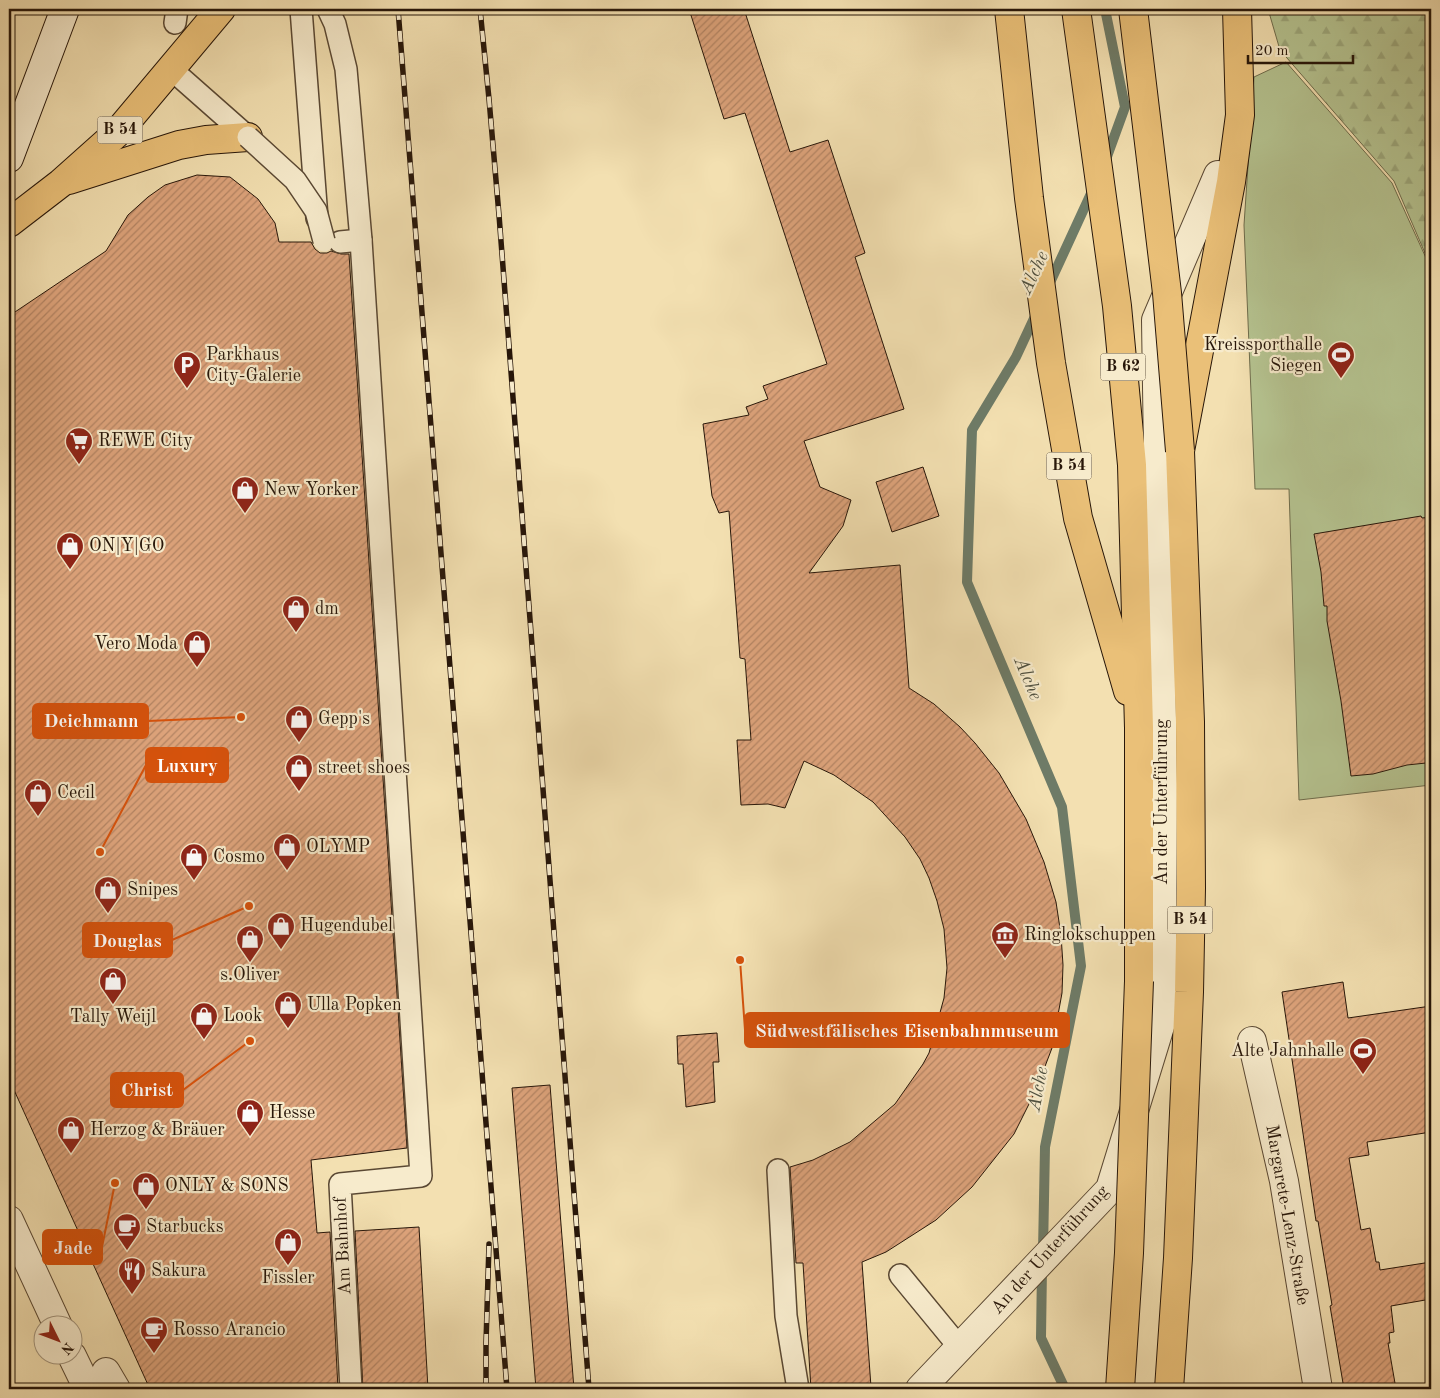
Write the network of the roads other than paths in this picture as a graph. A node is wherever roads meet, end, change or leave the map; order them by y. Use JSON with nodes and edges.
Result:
{"nodes":[{"id":1,"x":65,"y":9,"type":"edge"},
{"id":2,"x":221,"y":9,"type":"edge"},
{"id":3,"x":301,"y":9,"type":"edge"},
{"id":4,"x":328,"y":9,"type":"edge"},
{"id":5,"x":1008,"y":9,"type":"edge"},
{"id":6,"x":1076,"y":9,"type":"edge"},
{"id":7,"x":1134,"y":9,"type":"edge"},
{"id":8,"x":1237,"y":9,"type":"edge"},
{"id":9,"x":172,"y":69,"type":"junction"},
{"id":10,"x":248,"y":137,"type":"junction"},
{"id":11,"x":9,"y":158,"type":"edge"},
{"id":12,"x":1218,"y":175,"type":"dead end"},
{"id":13,"x":61,"y":183,"type":"junction"},
{"id":14,"x":9,"y":223,"type":"edge"},
{"id":15,"x":361,"y":240,"type":"junction"},
{"id":16,"x":327,"y":241,"type":"junction"},
{"id":17,"x":1180,"y":451,"type":"junction"},
{"id":18,"x":1139,"y":728,"type":"junction"},
{"id":19,"x":1252,"y":1041,"type":"dead end"},
{"id":20,"x":778,"y":1170,"type":"dead end"},
{"id":21,"x":9,"y":1220,"type":"edge"},
{"id":22,"x":900,"y":1275,"type":"dead end"},
{"id":23,"x":53,"y":1316,"type":"edge"},
{"id":24,"x":960,"y":1348,"type":"junction"},
{"id":25,"x":82,"y":1365,"type":"edge"},
{"id":26,"x":103,"y":1383,"type":"edge"},
{"id":27,"x":351,"y":1389,"type":"edge"},
{"id":28,"x":798,"y":1389,"type":"edge"},
{"id":29,"x":920,"y":1389,"type":"edge"},
{"id":30,"x":1120,"y":1389,"type":"edge"},
{"id":31,"x":1169,"y":1389,"type":"edge"},
{"id":32,"x":1318,"y":1389,"type":"edge"}],
"edges":[{"from":1,"to":11,"type":"street"},
{"from":2,"to":9,"type":"main road","number":"B 54"},
{"from":3,"to":16,"type":"lane"},
{"from":4,"to":15,"type":"lane"},
{"from":5,"to":18,"type":"main road","number":"B 54"},
{"from":6,"to":18,"type":"main road","number":"B 62"},
{"from":7,"to":17,"type":"main road","bridge":true},
{"from":8,"to":17,"type":"main road","number":"B 54","bridge":true},
{"from":9,"to":10,"type":"lane"},
{"from":9,"to":13,"type":"main road","number":"B 54"},
{"from":10,"to":13,"type":"main road"},
{"from":10,"to":16,"type":"lane","bridge":true},
{"from":12,"to":24,"type":"street","name":"An der Unterführung"},
{"from":13,"to":14,"type":"main road","number":"B 54"},
{"from":15,"to":16,"type":"lane"},
{"from":15,"to":27,"type":"lane","name":"Am Bahnhof"},
{"from":17,"to":31,"type":"main road","number":"B 54"},
{"from":18,"to":30,"type":"main road","number":"B 54","bridge":true},
{"from":19,"to":32,"type":"street","name":"Margarete-Lenz-Straße"},
{"from":20,"to":28,"type":"lane"},
{"from":21,"to":23,"type":"street"},
{"from":22,"to":24,"type":"lane"},
{"from":24,"to":29,"type":"street","name":"An der Unterführung"},
{"from":25,"to":26,"type":"street"}]}
